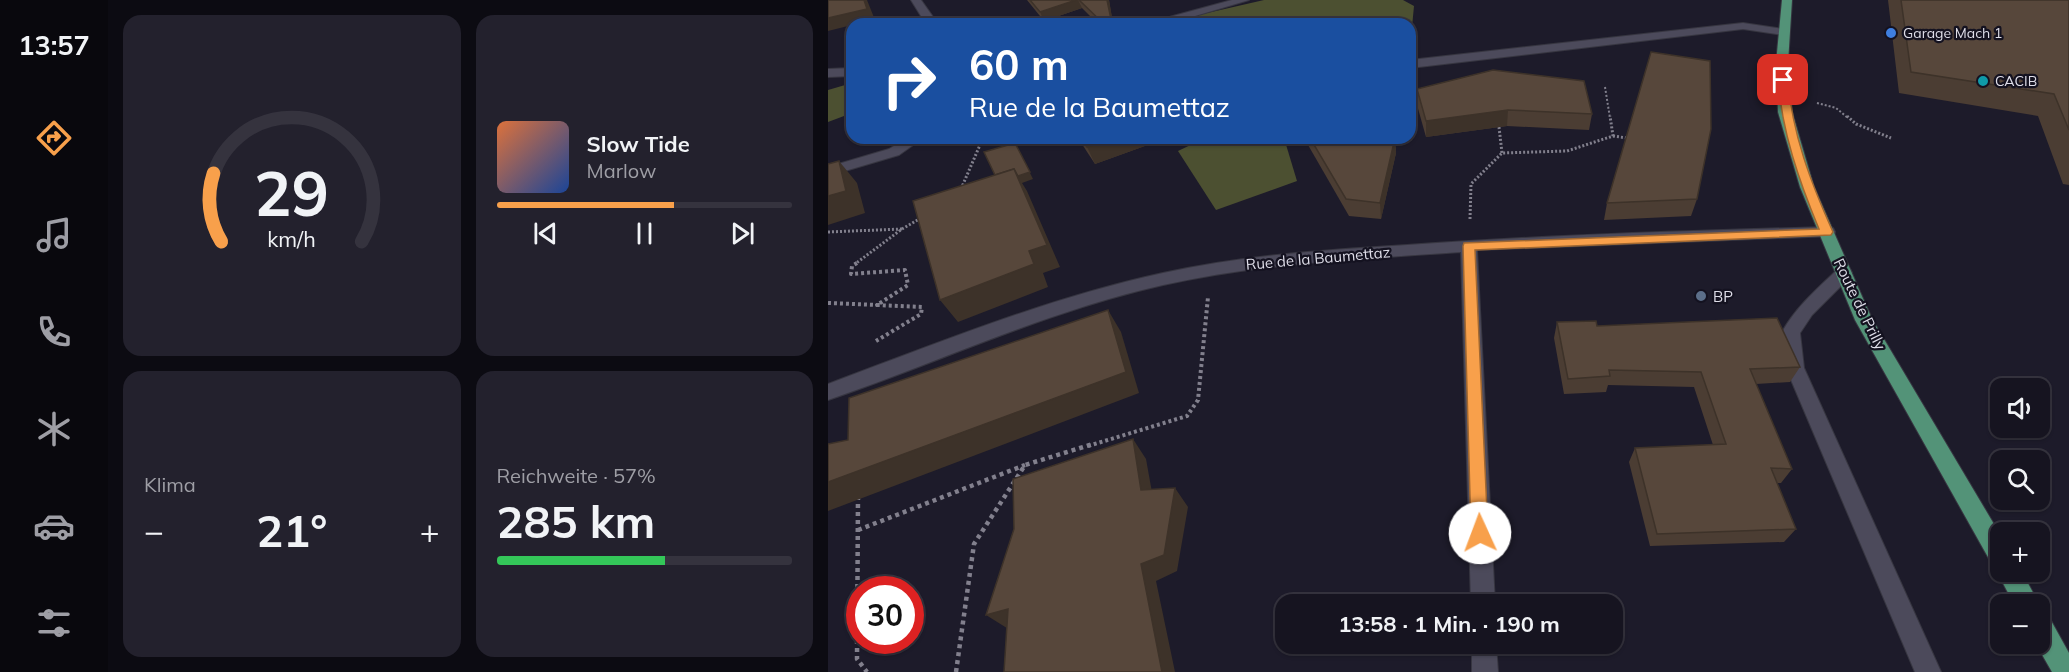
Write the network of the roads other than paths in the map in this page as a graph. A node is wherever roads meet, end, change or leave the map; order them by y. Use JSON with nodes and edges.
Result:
{"nodes":[{"id":1,"x":916,"y":0,"type":"edge"},
{"id":2,"x":1244,"y":0,"type":"edge"},
{"id":3,"x":1787,"y":0,"type":"edge"},
{"id":4,"x":928,"y":18,"type":"edge"},
{"id":5,"x":1177,"y":18,"type":"edge"},
{"id":6,"x":1783,"y":32,"type":"junction"},
{"id":7,"x":1416,"y":63,"type":"edge"},
{"id":8,"x":846,"y":72,"type":"edge"},
{"id":9,"x":828,"y":73,"type":"edge"},
{"id":10,"x":907,"y":144,"type":"edge"},
{"id":11,"x":828,"y":172,"type":"edge"},
{"id":12,"x":1827,"y":232,"type":"junction"},
{"id":13,"x":1469,"y":246,"type":"junction"},
{"id":14,"x":1844,"y":273,"type":"junction"},
{"id":15,"x":828,"y":392,"type":"edge"},
{"id":16,"x":1990,"y":539,"type":"edge"},
{"id":17,"x":1483,"y":594,"type":"edge"},
{"id":18,"x":2050,"y":644,"type":"edge"},
{"id":19,"x":1484,"y":654,"type":"edge"},
{"id":20,"x":1485,"y":672,"type":"edge"},
{"id":21,"x":1928,"y":672,"type":"edge"},
{"id":22,"x":2066,"y":672,"type":"edge"}],
"edges":[{"from":1,"to":4,"type":"street"},
{"from":2,"to":5,"type":"street"},
{"from":3,"to":6,"type":"main road","name":"Route de Prilly"},
{"from":6,"to":7,"type":"street"},
{"from":6,"to":12,"type":"main road","name":"Route de Prilly"},
{"from":8,"to":9,"type":"street"},
{"from":10,"to":11,"type":"street"},
{"from":12,"to":13,"type":"street","name":"Rue de la Baumettaz"},
{"from":12,"to":14,"type":"main road","name":"Route de Prilly"},
{"from":13,"to":15,"type":"street","name":"Rue de la Baumettaz"},
{"from":13,"to":17,"type":"street"},
{"from":14,"to":16,"type":"main road","name":"Route de Prilly"},
{"from":14,"to":21,"type":"street"},
{"from":18,"to":22,"type":"main road"},
{"from":19,"to":20,"type":"street"}]}
